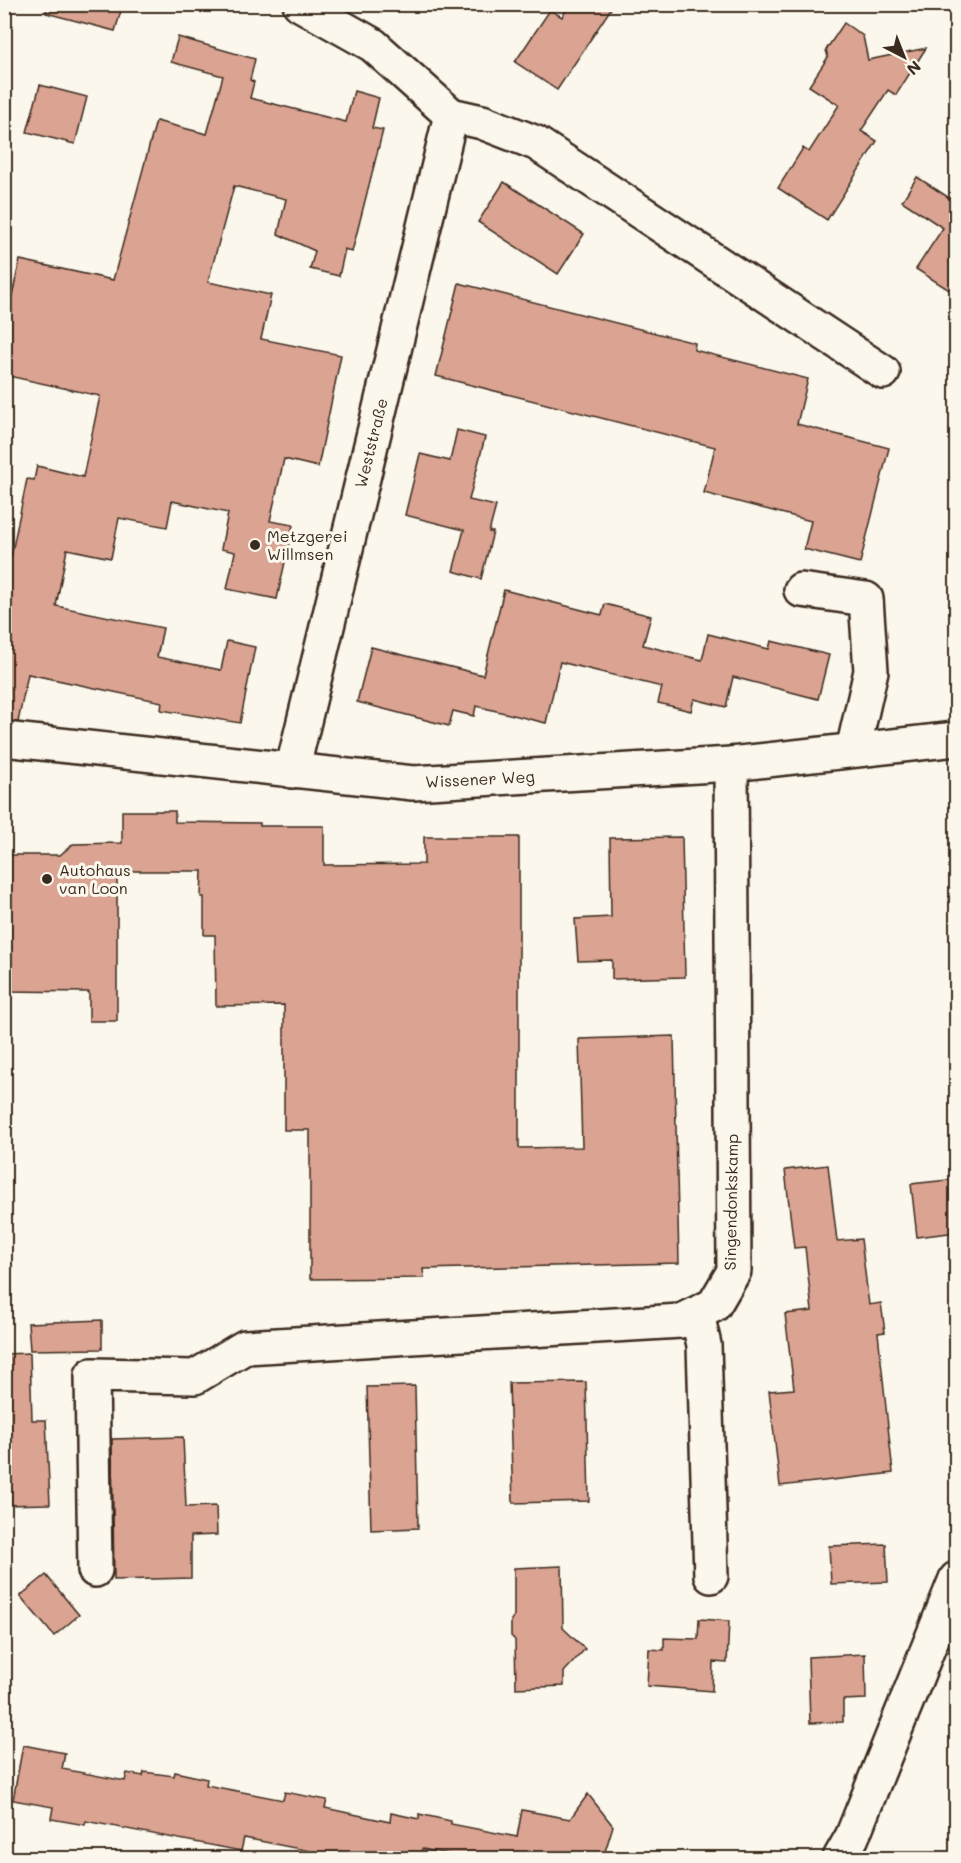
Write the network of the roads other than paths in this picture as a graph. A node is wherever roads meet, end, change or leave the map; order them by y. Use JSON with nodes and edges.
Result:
{"nodes":[{"id":1,"x":300,"y":4,"type":"edge"},
{"id":2,"x":451,"y":115,"type":"junction"},
{"id":3,"x":883,"y":372,"type":"dead end"},
{"id":4,"x":801,"y":590,"type":"dead end"},
{"id":5,"x":4,"y":739,"type":"edge"},
{"id":6,"x":957,"y":739,"type":"edge"},
{"id":7,"x":853,"y":750,"type":"junction"},
{"id":8,"x":731,"y":764,"type":"junction"},
{"id":9,"x":292,"y":771,"type":"junction"},
{"id":10,"x":697,"y":1314,"type":"junction"},
{"id":11,"x":95,"y":1570,"type":"dead end"},
{"id":12,"x":711,"y":1576,"type":"dead end"},
{"id":13,"x":957,"y":1579,"type":"edge"},
{"id":14,"x":840,"y":1858,"type":"edge"}],
"edges":[{"from":1,"to":2,"type":"street"},
{"from":2,"to":3,"type":"street"},
{"from":2,"to":9,"type":"street","name":"Weststraße"},
{"from":4,"to":7,"type":"street"},
{"from":5,"to":9,"type":"street","name":"Wissener Weg"},
{"from":6,"to":7,"type":"street","name":"Wissener Weg"},
{"from":7,"to":8,"type":"street","name":"Wissener Weg"},
{"from":8,"to":9,"type":"street","name":"Wissener Weg"},
{"from":8,"to":10,"type":"street","name":"Singendonkskamp"},
{"from":10,"to":11,"type":"street","name":"Singendonkskamp"},
{"from":10,"to":12,"type":"street"},
{"from":13,"to":14,"type":"street"}]}
